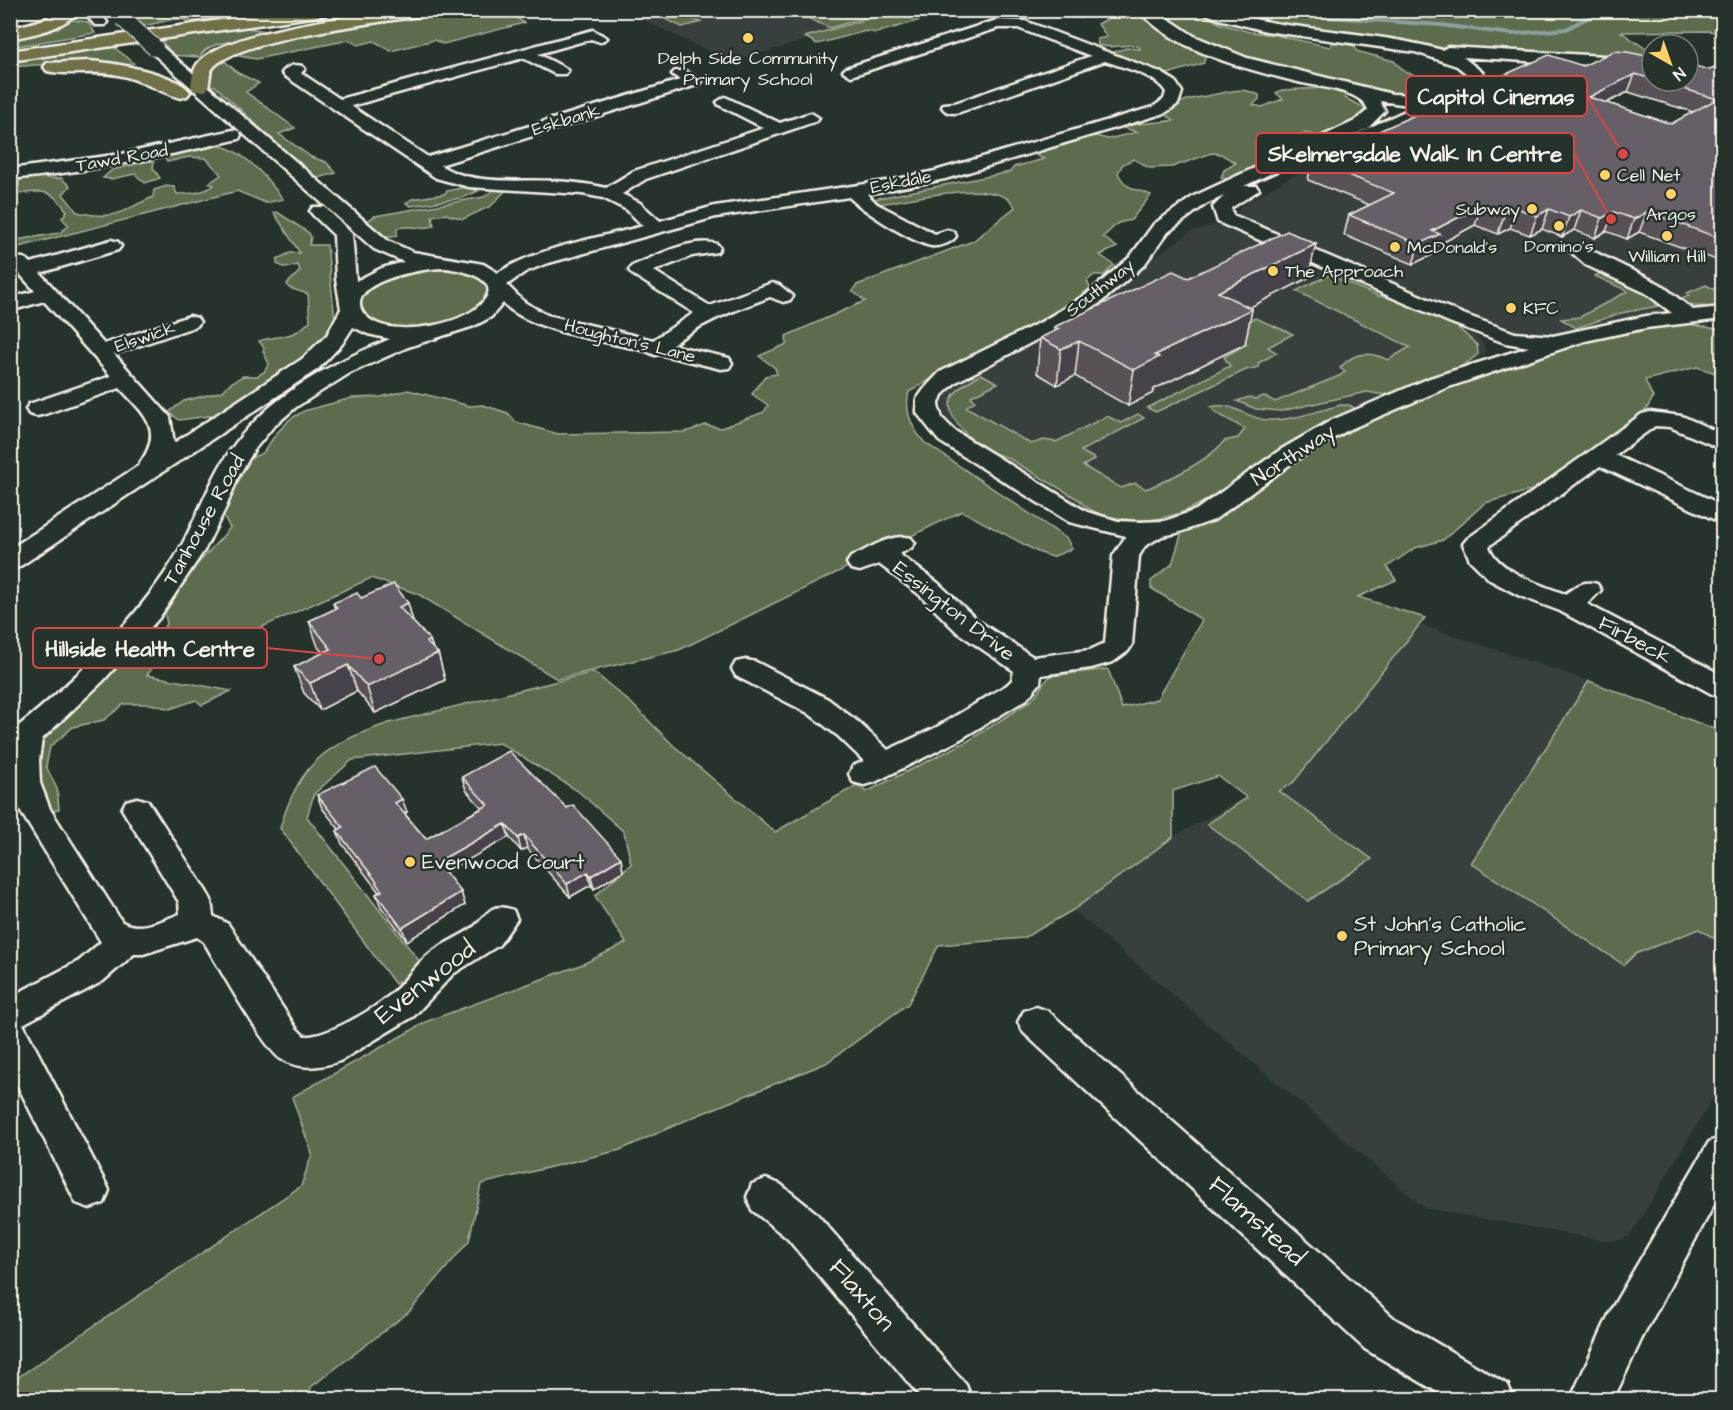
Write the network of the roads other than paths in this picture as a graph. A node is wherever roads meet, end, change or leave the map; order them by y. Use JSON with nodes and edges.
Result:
{"nodes":[{"id":1,"x":71,"y":10,"type":"edge"},
{"id":2,"x":89,"y":10,"type":"edge"},
{"id":3,"x":283,"y":10,"type":"edge"},
{"id":4,"x":325,"y":10,"type":"edge"},
{"id":5,"x":426,"y":10,"type":"edge"},
{"id":6,"x":1146,"y":10,"type":"edge"},
{"id":7,"x":1209,"y":12,"type":"edge"},
{"id":8,"x":117,"y":14,"type":"edge"},
{"id":9,"x":1161,"y":17,"type":"edge"},
{"id":10,"x":10,"y":34,"type":"edge"},
{"id":11,"x":600,"y":38,"type":"dead end"},
{"id":12,"x":10,"y":49,"type":"edge"},
{"id":13,"x":1436,"y":51,"type":"junction"},
{"id":14,"x":525,"y":53,"type":"junction"},
{"id":15,"x":1482,"y":55,"type":"junction"},
{"id":16,"x":10,"y":56,"type":"edge"},
{"id":17,"x":1106,"y":56,"type":"junction"},
{"id":18,"x":1640,"y":66,"type":"edge"},
{"id":19,"x":1472,"y":68,"type":"junction"},
{"id":20,"x":297,"y":69,"type":"dead end"},
{"id":21,"x":10,"y":70,"type":"edge"},
{"id":22,"x":560,"y":71,"type":"dead end"},
{"id":23,"x":851,"y":71,"type":"dead end"},
{"id":24,"x":680,"y":74,"type":"dead end"},
{"id":25,"x":200,"y":87,"type":"junction"},
{"id":26,"x":1350,"y":89,"type":"junction"},
{"id":27,"x":181,"y":92,"type":"junction"},
{"id":28,"x":1446,"y":98,"type":"junction"},
{"id":29,"x":725,"y":102,"type":"dead end"},
{"id":30,"x":337,"y":105,"type":"junction"},
{"id":31,"x":950,"y":107,"type":"dead end"},
{"id":32,"x":811,"y":118,"type":"dead end"},
{"id":33,"x":779,"y":129,"type":"junction"},
{"id":34,"x":232,"y":135,"type":"junction"},
{"id":35,"x":424,"y":164,"type":"junction"},
{"id":36,"x":10,"y":174,"type":"edge"},
{"id":37,"x":853,"y":191,"type":"junction"},
{"id":38,"x":609,"y":194,"type":"junction"},
{"id":39,"x":895,"y":222,"type":"junction"},
{"id":40,"x":1230,"y":222,"type":"junction"},
{"id":41,"x":655,"y":227,"type":"junction"},
{"id":42,"x":876,"y":229,"type":"dead end"},
{"id":43,"x":947,"y":236,"type":"dead end"},
{"id":44,"x":112,"y":246,"type":"dead end"},
{"id":45,"x":710,"y":248,"type":"dead end"},
{"id":46,"x":1580,"y":251,"type":"dead end"},
{"id":47,"x":1143,"y":254,"type":"junction"},
{"id":48,"x":538,"y":260,"type":"junction"},
{"id":49,"x":451,"y":263,"type":"junction"},
{"id":50,"x":497,"y":285,"type":"junction"},
{"id":51,"x":46,"y":294,"type":"junction"},
{"id":52,"x":783,"y":296,"type":"dead end"},
{"id":53,"x":10,"y":305,"type":"edge"},
{"id":54,"x":351,"y":306,"type":"junction"},
{"id":55,"x":1722,"y":313,"type":"edge"},
{"id":56,"x":709,"y":314,"type":"junction"},
{"id":57,"x":1688,"y":317,"type":"junction"},
{"id":58,"x":1456,"y":318,"type":"junction"},
{"id":59,"x":540,"y":320,"type":"junction"},
{"id":60,"x":189,"y":322,"type":"dead end"},
{"id":61,"x":436,"y":331,"type":"junction"},
{"id":62,"x":1577,"y":338,"type":"junction"},
{"id":63,"x":655,"y":349,"type":"junction"},
{"id":64,"x":100,"y":352,"type":"junction"},
{"id":65,"x":721,"y":363,"type":"dead end"},
{"id":66,"x":1473,"y":371,"type":"junction"},
{"id":67,"x":124,"y":379,"type":"junction"},
{"id":68,"x":37,"y":410,"type":"dead end"},
{"id":69,"x":232,"y":415,"type":"junction"},
{"id":70,"x":159,"y":417,"type":"junction"},
{"id":71,"x":1722,"y":442,"type":"edge"},
{"id":72,"x":1598,"y":456,"type":"junction"},
{"id":73,"x":146,"y":471,"type":"junction"},
{"id":74,"x":1017,"y":479,"type":"joint"},
{"id":75,"x":1695,"y":501,"type":"junction"},
{"id":76,"x":1722,"y":514,"type":"edge"},
{"id":77,"x":1674,"y":518,"type":"dead end"},
{"id":78,"x":1099,"y":524,"type":"junction"},
{"id":79,"x":1154,"y":530,"type":"junction"},
{"id":80,"x":881,"y":553,"type":"dead end"},
{"id":81,"x":1126,"y":556,"type":"junction"},
{"id":82,"x":10,"y":561,"type":"edge"},
{"id":83,"x":1028,"y":667,"type":"junction"},
{"id":84,"x":746,"y":669,"type":"dead end"},
{"id":85,"x":1722,"y":687,"type":"edge"},
{"id":86,"x":19,"y":742,"type":"edge"},
{"id":87,"x":23,"y":804,"type":"edge"},
{"id":88,"x":137,"y":809,"type":"dead end"},
{"id":89,"x":501,"y":919,"type":"dead end"},
{"id":90,"x":197,"y":924,"type":"junction"},
{"id":91,"x":127,"y":940,"type":"junction"},
{"id":92,"x":10,"y":1014,"type":"edge"},
{"id":93,"x":1036,"y":1022,"type":"dead end"},
{"id":94,"x":10,"y":1033,"type":"edge"},
{"id":95,"x":1722,"y":1154,"type":"edge"},
{"id":96,"x":90,"y":1190,"type":"dead end"},
{"id":97,"x":766,"y":1197,"type":"dead end"},
{"id":98,"x":951,"y":1400,"type":"edge"},
{"id":99,"x":1493,"y":1400,"type":"edge"},
{"id":100,"x":1591,"y":1400,"type":"edge"}],
"edges":[{"from":1,"to":10,"type":"main road"},
{"from":2,"to":27,"type":"street"},
{"from":3,"to":12,"type":"main road"},
{"from":4,"to":16,"type":"main road"},
{"from":5,"to":25,"type":"main road"},
{"from":6,"to":9,"type":"street","name":"Southway"},
{"from":7,"to":13,"type":"street"},
{"from":8,"to":25,"type":"street","bridge":true},
{"from":9,"to":26,"type":"street","name":"Southway"},
{"from":11,"to":14,"type":"street"},
{"from":13,"to":15,"type":"street"},
{"from":13,"to":19,"type":"street"},
{"from":14,"to":22,"type":"street"},
{"from":14,"to":30,"type":"street"},
{"from":15,"to":18,"type":"street"},
{"from":15,"to":19,"type":"street"},
{"from":17,"to":23,"type":"street","name":"Eskdale"},
{"from":17,"to":31,"type":"street"},
{"from":17,"to":37,"type":"street","name":"Eskdale"},
{"from":19,"to":28,"type":"street","name":"Southway"},
{"from":20,"to":30,"type":"street"},
{"from":21,"to":27,"type":"main road"},
{"from":24,"to":35,"type":"street","name":"Eskbank"},
{"from":25,"to":49,"type":"street"},
{"from":26,"to":28,"type":"street","name":"Southway"},
{"from":26,"to":47,"type":"street","name":"Southway"},
{"from":27,"to":34,"type":"street"},
{"from":28,"to":40,"type":"street","name":"Southway"},
{"from":29,"to":33,"type":"street"},
{"from":30,"to":35,"type":"street"},
{"from":32,"to":33,"type":"street"},
{"from":33,"to":38,"type":"street"},
{"from":34,"to":36,"type":"street","name":"Tawd Road"},
{"from":34,"to":54,"type":"street"},
{"from":35,"to":38,"type":"street"},
{"from":37,"to":39,"type":"street"},
{"from":37,"to":41,"type":"street","name":"Eskdale"},
{"from":38,"to":41,"type":"street"},
{"from":39,"to":42,"type":"street"},
{"from":39,"to":43,"type":"street"},
{"from":40,"to":47,"type":"street"},
{"from":40,"to":58,"type":"street","name":"Northway"},
{"from":41,"to":48,"type":"street","name":"Eskdale"},
{"from":44,"to":51,"type":"street","name":"Elswick"},
{"from":45,"to":56,"type":"street"},
{"from":46,"to":57,"type":"street"},
{"from":47,"to":74,"type":"street","name":"Southway"},
{"from":48,"to":49,"type":"street","name":"Eskdale"},
{"from":48,"to":50,"type":"street","name":"Eskdale"},
{"from":49,"to":50,"type":"street","name":"Houghton's Lane"},
{"from":49,"to":54,"type":"street","name":"Tanhouse Road"},
{"from":50,"to":59,"type":"street","name":"Houghton's Lane"},
{"from":50,"to":61,"type":"street"},
{"from":51,"to":53,"type":"street"},
{"from":51,"to":64,"type":"street","name":"Elswick"},
{"from":52,"to":56,"type":"street"},
{"from":54,"to":61,"type":"street"},
{"from":54,"to":69,"type":"street","name":"Tanhouse Road"},
{"from":55,"to":57,"type":"street","name":"Northway"},
{"from":56,"to":63,"type":"street"},
{"from":57,"to":62,"type":"street","name":"Northway"},
{"from":58,"to":62,"type":"street","name":"Northway"},
{"from":58,"to":66,"type":"street"},
{"from":59,"to":61,"type":"street","name":"Houghton's Lane"},
{"from":59,"to":63,"type":"street","name":"Houghton's Lane"},
{"from":60,"to":64,"type":"street","name":"Elswick"},
{"from":61,"to":86,"type":"street","name":"Tanhouse Road"},
{"from":62,"to":66,"type":"street","name":"Northway"},
{"from":63,"to":65,"type":"street","name":"Houghton's Lane"},
{"from":64,"to":67,"type":"street","name":"Elswick"},
{"from":66,"to":79,"type":"street","name":"Northway"},
{"from":67,"to":68,"type":"street","name":"Elswick"},
{"from":67,"to":70,"type":"street","name":"Elswick"},
{"from":69,"to":70,"type":"street"},
{"from":69,"to":73,"type":"street","name":"Tanhouse Road"},
{"from":70,"to":73,"type":"street"},
{"from":71,"to":72,"type":"street"},
{"from":72,"to":75,"type":"street"},
{"from":72,"to":85,"type":"street","name":"Firbeck"},
{"from":73,"to":82,"type":"street","name":"Tanhouse Road"},
{"from":74,"to":78,"type":"street","name":"Northway"},
{"from":75,"to":76,"type":"street"},
{"from":75,"to":77,"type":"street"},
{"from":78,"to":79,"type":"street","name":"Northway"},
{"from":78,"to":81,"type":"street"},
{"from":79,"to":81,"type":"street"},
{"from":80,"to":83,"type":"street","name":"Essington Drive"},
{"from":81,"to":83,"type":"street","name":"Essington Drive"},
{"from":83,"to":84,"type":"street","name":"Essington Drive"},
{"from":86,"to":87,"type":"street"},
{"from":87,"to":91,"type":"street"},
{"from":88,"to":90,"type":"street"},
{"from":89,"to":90,"type":"street","name":"Evenwood"},
{"from":90,"to":91,"type":"street"},
{"from":91,"to":92,"type":"street"},
{"from":93,"to":99,"type":"street","name":"Flamstead"},
{"from":94,"to":96,"type":"street"},
{"from":95,"to":100,"type":"street"},
{"from":97,"to":98,"type":"street","name":"Flaxton"}]}
